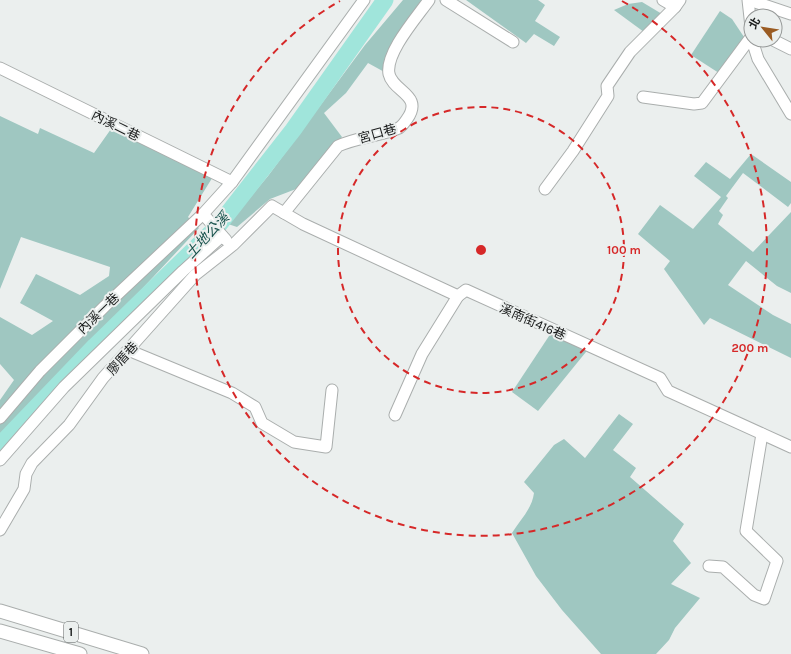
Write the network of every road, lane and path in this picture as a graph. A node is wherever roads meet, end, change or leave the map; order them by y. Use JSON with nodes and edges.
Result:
{"nodes":[{"id":1,"x":364,"y":0,"type":"edge"},
{"id":2,"x":429,"y":0,"type":"edge"},
{"id":3,"x":446,"y":0,"type":"edge"},
{"id":4,"x":663,"y":0,"type":"edge"},
{"id":5,"x":748,"y":0,"type":"edge"},
{"id":6,"x":677,"y":4,"type":"edge"},
{"id":7,"x":791,"y":14,"type":"edge"},
{"id":8,"x":513,"y":42,"type":"dead end"},
{"id":9,"x":743,"y":48,"type":"edge"},
{"id":10,"x":755,"y":48,"type":"edge"},
{"id":11,"x":0,"y":68,"type":"edge"},
{"id":12,"x":643,"y":97,"type":"dead end"},
{"id":13,"x":791,"y":114,"type":"edge"},
{"id":14,"x":232,"y":182,"type":"junction"},
{"id":15,"x":545,"y":189,"type":"dead end"},
{"id":16,"x":284,"y":213,"type":"junction"},
{"id":17,"x":204,"y":217,"type":"junction"},
{"id":18,"x":222,"y":236,"type":"junction"},
{"id":19,"x":233,"y":246,"type":"junction"},
{"id":20,"x":458,"y":296,"type":"junction"},
{"id":21,"x":128,"y":350,"type":"junction"},
{"id":22,"x":332,"y":390,"type":"dead end"},
{"id":23,"x":395,"y":415,"type":"dead end"},
{"id":24,"x":0,"y":418,"type":"edge"},
{"id":25,"x":762,"y":434,"type":"junction"},
{"id":26,"x":791,"y":447,"type":"edge"},
{"id":27,"x":0,"y":460,"type":"edge"},
{"id":28,"x":0,"y":530,"type":"edge"},
{"id":29,"x":709,"y":566,"type":"dead end"},
{"id":30,"x":0,"y":611,"type":"edge"},
{"id":31,"x":0,"y":630,"type":"edge"},
{"id":32,"x":80,"y":654,"type":"edge"},
{"id":33,"x":142,"y":654,"type":"edge"}],
"edges":[{"from":1,"to":14,"type":"street","name":"內溪一巷"},
{"from":2,"to":16,"type":"street","name":"宮口巷"},
{"from":3,"to":8,"type":"street"},
{"from":4,"to":6,"type":"street"},
{"from":5,"to":7,"type":"street"},
{"from":6,"to":15,"type":"street"},
{"from":9,"to":12,"type":"street"},
{"from":10,"to":13,"type":"street"},
{"from":11,"to":14,"type":"street","name":"內溪二巷"},
{"from":14,"to":17,"type":"street","name":"內溪一巷"},
{"from":16,"to":19,"type":"street","name":"廖厝巷"},
{"from":16,"to":20,"type":"street"},
{"from":17,"to":18,"type":"street"},
{"from":17,"to":24,"type":"street","name":"內溪一巷"},
{"from":18,"to":19,"type":"street"},
{"from":18,"to":27,"type":"street"},
{"from":19,"to":21,"type":"street","name":"廖厝巷"},
{"from":20,"to":23,"type":"street"},
{"from":20,"to":25,"type":"street","name":"溪南街416巷"},
{"from":21,"to":22,"type":"street"},
{"from":21,"to":28,"type":"street","name":"廖厝巷"},
{"from":25,"to":26,"type":"street","name":"溪南街416巷"},
{"from":25,"to":29,"type":"street"},
{"from":30,"to":33,"type":"main road","number":"1"},
{"from":31,"to":32,"type":"main road","number":"1"}]}
